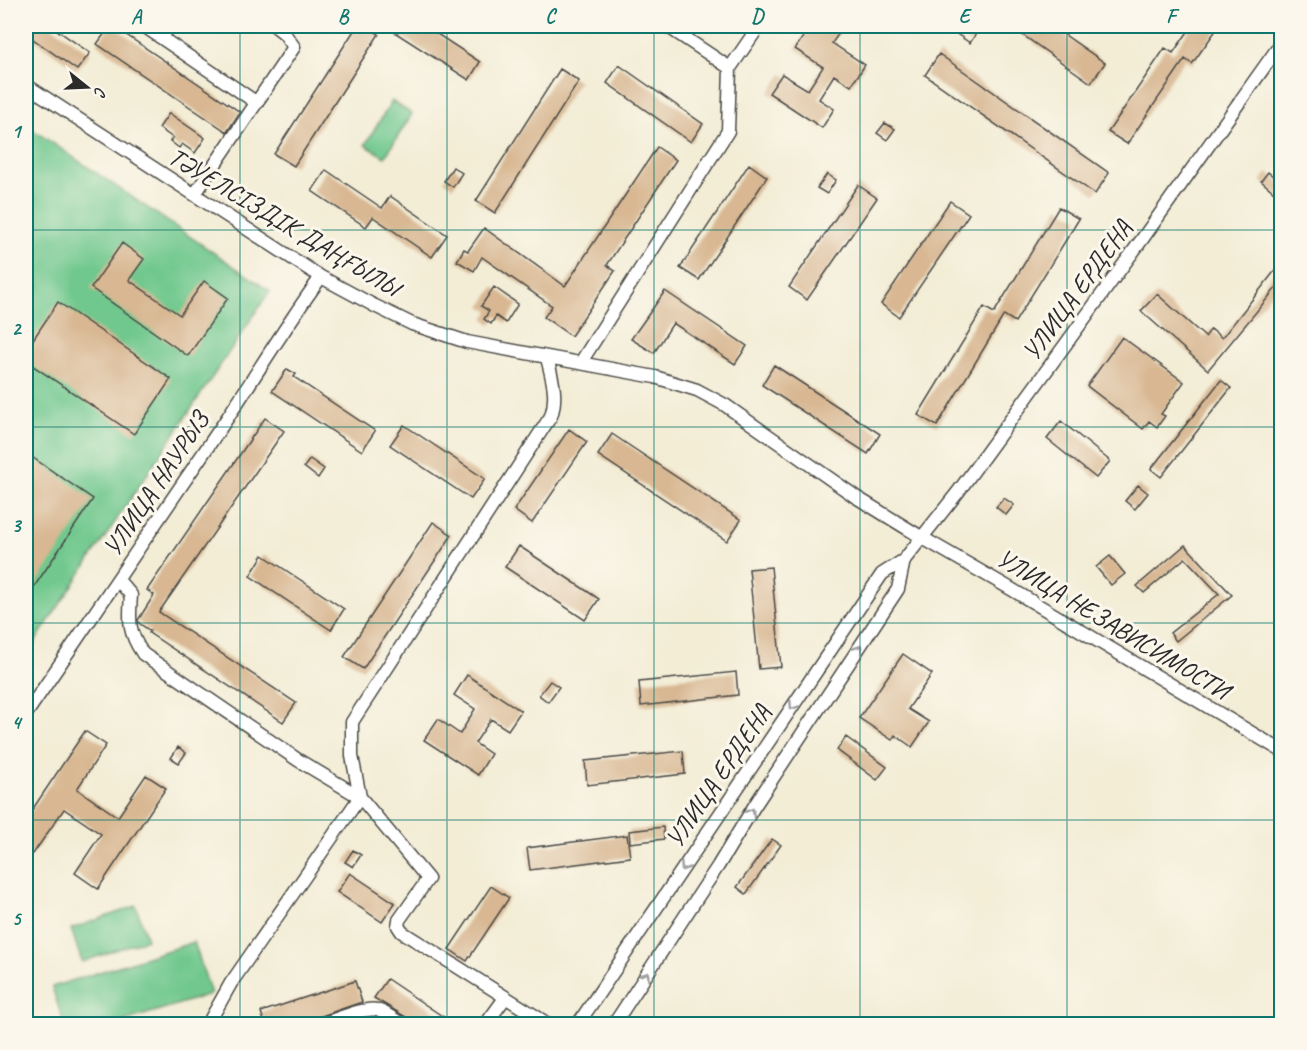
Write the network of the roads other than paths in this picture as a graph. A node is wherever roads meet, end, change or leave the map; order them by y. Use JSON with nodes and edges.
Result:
{"nodes":[{"id":1,"x":144,"y":26,"type":"edge"},
{"id":2,"x":170,"y":26,"type":"edge"},
{"id":3,"x":275,"y":26,"type":"edge"},
{"id":4,"x":667,"y":26,"type":"edge"},
{"id":5,"x":759,"y":26,"type":"edge"},
{"id":6,"x":162,"y":37,"type":"junction"},
{"id":7,"x":1281,"y":42,"type":"edge"},
{"id":8,"x":730,"y":68,"type":"junction"},
{"id":9,"x":26,"y":86,"type":"edge"},
{"id":10,"x":257,"y":103,"type":"junction"},
{"id":11,"x":195,"y":194,"type":"junction"},
{"id":12,"x":321,"y":277,"type":"junction"},
{"id":13,"x":547,"y":358,"type":"junction"},
{"id":14,"x":581,"y":362,"type":"junction"},
{"id":15,"x":921,"y":537,"type":"junction"},
{"id":16,"x":904,"y":560,"type":"junction"},
{"id":17,"x":118,"y":580,"type":"junction"},
{"id":18,"x":26,"y":714,"type":"edge"},
{"id":19,"x":1281,"y":751,"type":"edge"},
{"id":20,"x":360,"y":797,"type":"junction"},
{"id":21,"x":505,"y":998,"type":"junction"},
{"id":22,"x":208,"y":1024,"type":"edge"},
{"id":23,"x":322,"y":1024,"type":"edge"},
{"id":24,"x":402,"y":1024,"type":"edge"},
{"id":25,"x":486,"y":1024,"type":"edge"},
{"id":26,"x":548,"y":1024,"type":"edge"},
{"id":27,"x":578,"y":1024,"type":"edge"},
{"id":28,"x":614,"y":1024,"type":"edge"}],
"edges":[{"from":1,"to":6,"type":"street"},
{"from":2,"to":6,"type":"street"},
{"from":3,"to":10,"type":"street"},
{"from":4,"to":8,"type":"street"},
{"from":5,"to":8,"type":"street"},
{"from":6,"to":10,"type":"street"},
{"from":7,"to":15,"type":"street","name":"УЛИЦА ЕРДЕНА"},
{"from":8,"to":14,"type":"street"},
{"from":9,"to":11,"type":"street","name":"ТӘУЕЛСІЗДІК ДАҢҒЫЛЫ"},
{"from":10,"to":11,"type":"street"},
{"from":11,"to":12,"type":"street","name":"ТӘУЕЛСІЗДІК ДАҢҒЫЛЫ"},
{"from":12,"to":13,"type":"street","name":"ТӘУЕЛСІЗДІК ДАҢҒЫЛЫ"},
{"from":12,"to":17,"type":"street","name":"УЛИЦА НАУРЫЗ"},
{"from":13,"to":14,"type":"street","name":"ТӘУЕЛСІЗДІК ДАҢҒЫЛЫ"},
{"from":13,"to":20,"type":"street"},
{"from":14,"to":15,"type":"street","name":"ТӘУЕЛСІЗДІК ДАҢҒЫЛЫ"},
{"from":15,"to":16,"type":"street","name":"УЛИЦА ЕРДЕНА"},
{"from":15,"to":19,"type":"street","name":"УЛИЦА НЕЗАВИСИМОСТИ"},
{"from":16,"to":27,"type":"street","name":"УЛИЦА ЕРДЕНА","one_way":true},
{"from":28,"to":16,"type":"street","name":"УЛИЦА ЕРДЕНА","one_way":true},
{"from":17,"to":18,"type":"street","name":"УЛИЦА НАУРЫЗ"},
{"from":17,"to":20,"type":"street"},
{"from":20,"to":21,"type":"street"},
{"from":20,"to":22,"type":"street"},
{"from":21,"to":25,"type":"street"},
{"from":21,"to":26,"type":"street"},
{"from":23,"to":24,"type":"street"}]}
